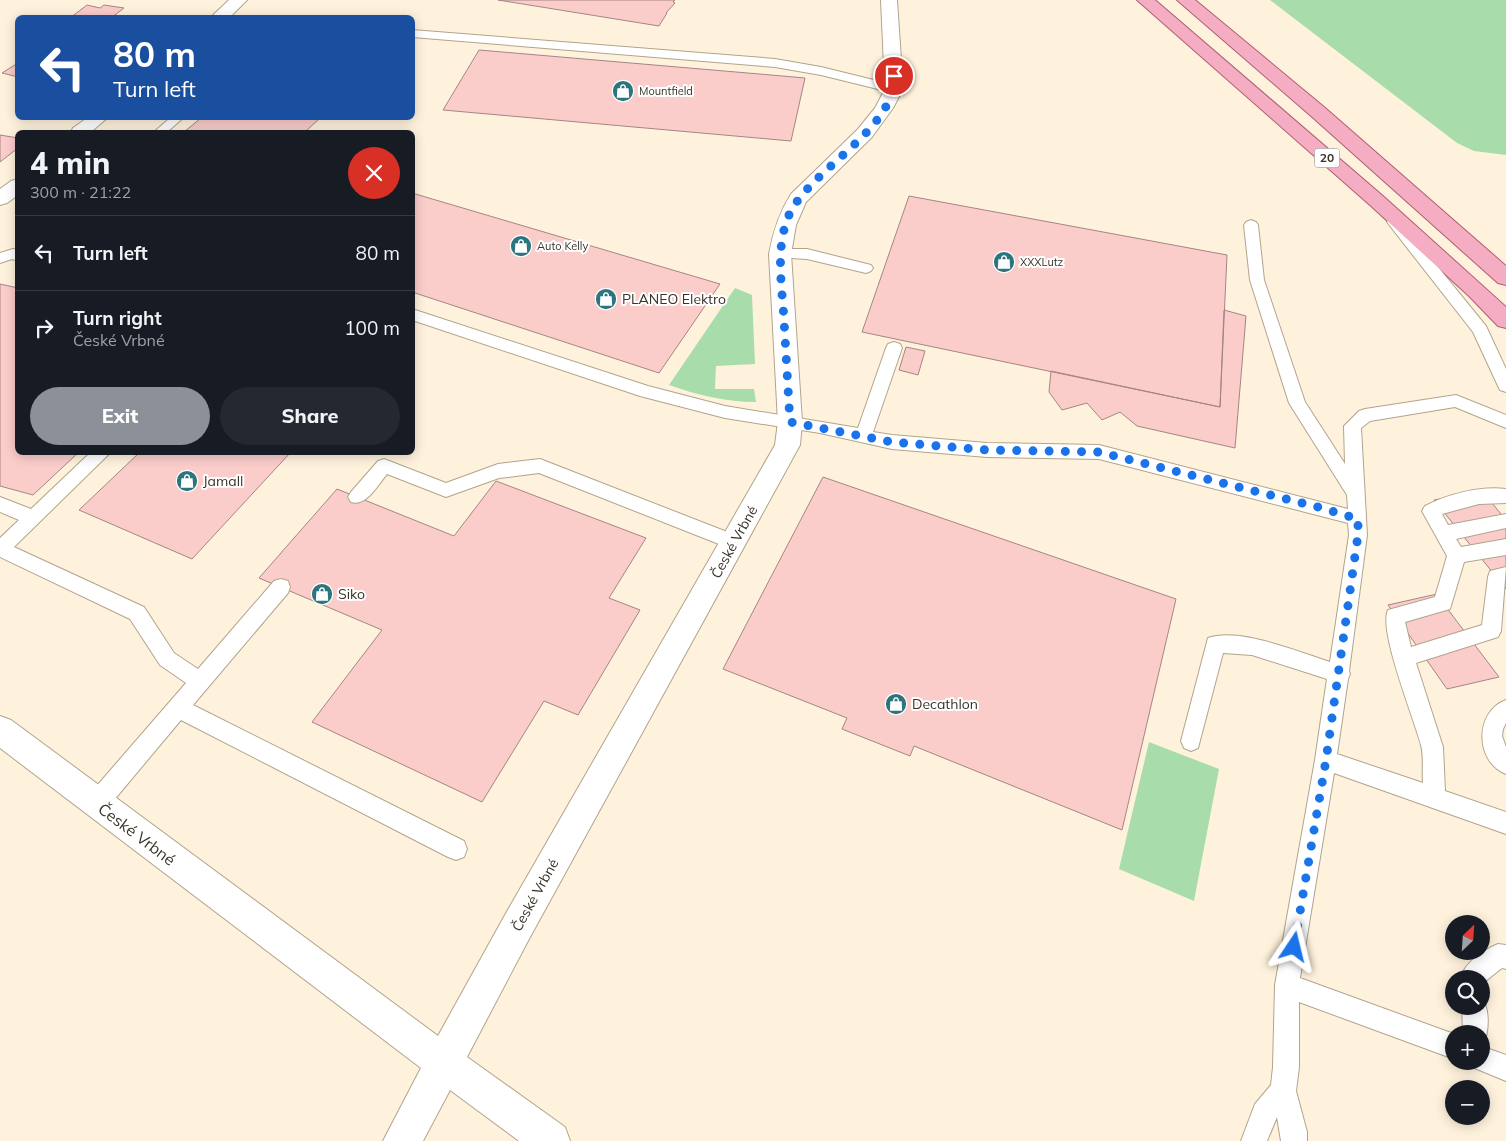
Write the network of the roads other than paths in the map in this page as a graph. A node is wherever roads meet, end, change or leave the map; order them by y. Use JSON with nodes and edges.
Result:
{"nodes":[{"id":1,"x":239,"y":0,"type":"edge"},
{"id":2,"x":889,"y":0,"type":"edge"},
{"id":3,"x":1145,"y":0,"type":"edge"},
{"id":4,"x":1185,"y":0,"type":"edge"},
{"id":5,"x":222,"y":15,"type":"edge"},
{"id":6,"x":415,"y":33,"type":"edge"},
{"id":7,"x":894,"y":89,"type":"junction"},
{"id":8,"x":95,"y":120,"type":"edge"},
{"id":9,"x":175,"y":120,"type":"edge"},
{"id":10,"x":83,"y":130,"type":"edge"},
{"id":11,"x":162,"y":130,"type":"edge"},
{"id":12,"x":15,"y":188,"type":"edge"},
{"id":13,"x":0,"y":200,"type":"edge"},
{"id":14,"x":1377,"y":201,"type":"junction"},
{"id":15,"x":1251,"y":226,"type":"dead end"},
{"id":16,"x":780,"y":254,"type":"junction"},
{"id":17,"x":15,"y":255,"type":"edge"},
{"id":18,"x":0,"y":258,"type":"edge"},
{"id":19,"x":866,"y":268,"type":"dead end"},
{"id":20,"x":1506,"y":278,"type":"edge"},
{"id":21,"x":415,"y":315,"type":"edge"},
{"id":22,"x":1506,"y":320,"type":"edge"},
{"id":23,"x":894,"y":348,"type":"dead end"},
{"id":24,"x":1506,"y":386,"type":"edge"},
{"id":25,"x":790,"y":422,"type":"junction"},
{"id":26,"x":1506,"y":422,"type":"edge"},
{"id":27,"x":863,"y":437,"type":"junction"},
{"id":28,"x":100,"y":455,"type":"edge"},
{"id":29,"x":1356,"y":494,"type":"junction"},
{"id":30,"x":1506,"y":496,"type":"edge"},
{"id":31,"x":357,"y":497,"type":"dead end"},
{"id":32,"x":0,"y":504,"type":"edge"},
{"id":33,"x":33,"y":518,"type":"junction"},
{"id":34,"x":1358,"y":519,"type":"junction"},
{"id":35,"x":1506,"y":521,"type":"edge"},
{"id":36,"x":1443,"y":534,"type":"junction"},
{"id":37,"x":734,"y":542,"type":"junction"},
{"id":38,"x":1506,"y":547,"type":"edge"},
{"id":39,"x":0,"y":549,"type":"edge"},
{"id":40,"x":1456,"y":556,"type":"junction"},
{"id":41,"x":1506,"y":575,"type":"edge"},
{"id":42,"x":281,"y":587,"type":"dead end"},
{"id":43,"x":1500,"y":604,"type":"edge"},
{"id":44,"x":1499,"y":635,"type":"edge"},
{"id":45,"x":1404,"y":658,"type":"junction"},
{"id":46,"x":1340,"y":674,"type":"junction"},
{"id":47,"x":201,"y":682,"type":"junction"},
{"id":48,"x":178,"y":708,"type":"junction"},
{"id":49,"x":1506,"y":709,"type":"edge"},
{"id":50,"x":0,"y":730,"type":"edge"},
{"id":51,"x":1191,"y":741,"type":"dead end"},
{"id":52,"x":1326,"y":760,"type":"junction"},
{"id":53,"x":1506,"y":764,"type":"edge"},
{"id":54,"x":1434,"y":797,"type":"junction"},
{"id":55,"x":96,"y":804,"type":"junction"},
{"id":56,"x":1506,"y":823,"type":"edge"},
{"id":57,"x":456,"y":849,"type":"dead end"},
{"id":58,"x":1506,"y":958,"type":"edge"},
{"id":59,"x":1480,"y":970,"type":"edge"},
{"id":60,"x":1288,"y":984,"type":"junction"},
{"id":61,"x":1445,"y":1044,"type":"edge"},
{"id":62,"x":1490,"y":1062,"type":"edge"},
{"id":63,"x":444,"y":1063,"type":"junction"},
{"id":64,"x":1506,"y":1068,"type":"edge"},
{"id":65,"x":1283,"y":1091,"type":"junction"},
{"id":66,"x":402,"y":1141,"type":"edge"},
{"id":67,"x":551,"y":1141,"type":"edge"},
{"id":68,"x":1254,"y":1141,"type":"edge"},
{"id":69,"x":1294,"y":1141,"type":"edge"}],
"edges":[{"from":1,"to":5,"type":"street"},
{"from":2,"to":7,"type":"street"},
{"from":3,"to":14,"type":"main road","number":"20"},
{"from":4,"to":20,"type":"main road","number":"20"},
{"from":6,"to":7,"type":"lane"},
{"from":7,"to":16,"type":"street","name":"České Vrbné"},
{"from":8,"to":10,"type":"street"},
{"from":9,"to":11,"type":"lane"},
{"from":12,"to":13,"type":"street"},
{"from":14,"to":22,"type":"main road","number":"20"},
{"from":14,"to":24,"type":"lane"},
{"from":15,"to":29,"type":"lane"},
{"from":16,"to":19,"type":"lane"},
{"from":16,"to":25,"type":"street","name":"České Vrbné"},
{"from":17,"to":18,"type":"lane"},
{"from":21,"to":25,"type":"lane"},
{"from":23,"to":27,"type":"lane"},
{"from":25,"to":27,"type":"lane"},
{"from":25,"to":37,"type":"street","name":"České Vrbné"},
{"from":26,"to":29,"type":"lane"},
{"from":27,"to":34,"type":"lane"},
{"from":28,"to":33,"type":"lane"},
{"from":29,"to":34,"type":"lane"},
{"from":30,"to":36,"type":"lane"},
{"from":31,"to":37,"type":"lane"},
{"from":32,"to":33,"type":"lane"},
{"from":33,"to":39,"type":"lane"},
{"from":34,"to":46,"type":"lane"},
{"from":35,"to":36,"type":"lane"},
{"from":36,"to":40,"type":"lane"},
{"from":37,"to":63,"type":"street","name":"České Vrbné"},
{"from":38,"to":40,"type":"lane"},
{"from":39,"to":47,"type":"lane"},
{"from":40,"to":45,"type":"lane"},
{"from":41,"to":43,"type":"lane"},
{"from":42,"to":47,"type":"lane"},
{"from":43,"to":44,"type":"lane"},
{"from":44,"to":45,"type":"lane"},
{"from":45,"to":54,"type":"lane"},
{"from":46,"to":51,"type":"lane"},
{"from":46,"to":52,"type":"lane"},
{"from":47,"to":48,"type":"lane"},
{"from":48,"to":55,"type":"lane"},
{"from":48,"to":57,"type":"lane"},
{"from":49,"to":53,"type":"lane"},
{"from":50,"to":55,"type":"street","name":"České Vrbné"},
{"from":52,"to":54,"type":"lane"},
{"from":52,"to":60,"type":"lane"},
{"from":54,"to":56,"type":"lane"},
{"from":55,"to":63,"type":"street","name":"České Vrbné"},
{"from":58,"to":59,"type":"lane"},
{"from":60,"to":61,"type":"lane"},
{"from":60,"to":65,"type":"lane"},
{"from":62,"to":64,"type":"lane"},
{"from":63,"to":66,"type":"street","name":"České Vrbné"},
{"from":63,"to":67,"type":"street","name":"České Vrbné"},
{"from":65,"to":68,"type":"lane"},
{"from":65,"to":69,"type":"lane"}]}
